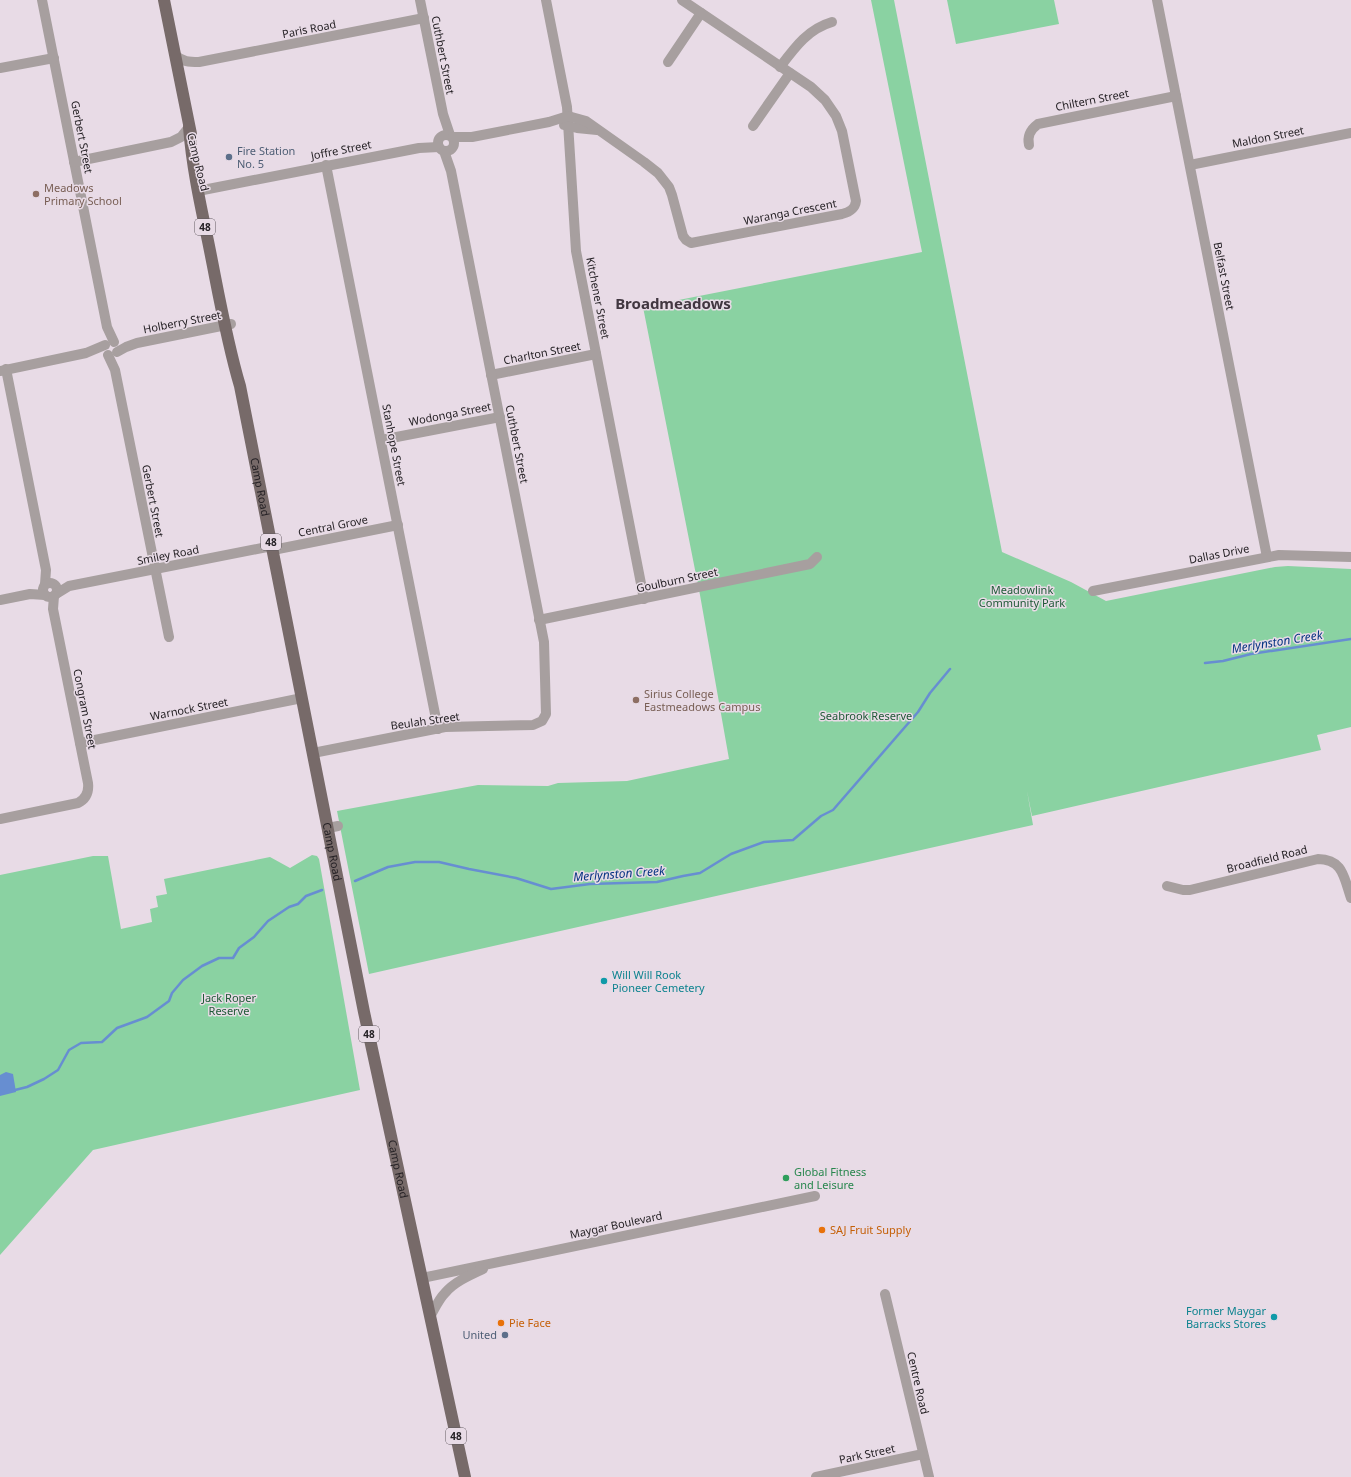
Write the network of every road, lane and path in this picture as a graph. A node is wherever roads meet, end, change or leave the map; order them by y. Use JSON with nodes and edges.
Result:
{"nodes":[{"id":1,"x":42,"y":0,"type":"edge"},
{"id":2,"x":164,"y":0,"type":"edge"},
{"id":3,"x":420,"y":0,"type":"edge"},
{"id":4,"x":546,"y":0,"type":"edge"},
{"id":5,"x":1157,"y":0,"type":"edge"},
{"id":6,"x":686,"y":1,"type":"edge"},
{"id":7,"x":700,"y":12,"type":"junction"},
{"id":8,"x":424,"y":18,"type":"junction"},
{"id":9,"x":832,"y":22,"type":"dead end"},
{"id":10,"x":175,"y":55,"type":"junction"},
{"id":11,"x":54,"y":58,"type":"junction"},
{"id":12,"x":199,"y":62,"type":"junction"},
{"id":13,"x":668,"y":62,"type":"dead end"},
{"id":14,"x":780,"y":67,"type":"junction"},
{"id":15,"x":0,"y":68,"type":"edge"},
{"id":16,"x":790,"y":73,"type":"junction"},
{"id":17,"x":180,"y":78,"type":"junction"},
{"id":18,"x":1176,"y":96,"type":"junction"},
{"id":19,"x":568,"y":121,"type":"junction"},
{"id":20,"x":753,"y":126,"type":"dead end"},
{"id":21,"x":189,"y":127,"type":"junction"},
{"id":22,"x":1351,"y":132,"type":"edge"},
{"id":23,"x":171,"y":142,"type":"junction"},
{"id":24,"x":447,"y":142,"type":"junction"},
{"id":25,"x":1029,"y":145,"type":"dead end"},
{"id":26,"x":191,"y":149,"type":"junction"},
{"id":27,"x":74,"y":162,"type":"junction"},
{"id":28,"x":326,"y":165,"type":"junction"},
{"id":29,"x":1190,"y":165,"type":"junction"},
{"id":30,"x":201,"y":190,"type":"junction"},
{"id":31,"x":228,"y":325,"type":"junction"},
{"id":32,"x":111,"y":348,"type":"junction"},
{"id":33,"x":596,"y":354,"type":"junction"},
{"id":34,"x":3,"y":370,"type":"edge"},
{"id":35,"x":491,"y":375,"type":"junction"},
{"id":36,"x":500,"y":417,"type":"junction"},
{"id":37,"x":381,"y":440,"type":"junction"},
{"id":38,"x":398,"y":525,"type":"junction"},
{"id":39,"x":272,"y":548,"type":"junction"},
{"id":40,"x":817,"y":557,"type":"dead end"},
{"id":41,"x":1267,"y":557,"type":"junction"},
{"id":42,"x":1351,"y":557,"type":"edge"},
{"id":43,"x":155,"y":570,"type":"junction"},
{"id":44,"x":50,"y":590,"type":"junction"},
{"id":45,"x":1093,"y":591,"type":"dead end"},
{"id":46,"x":644,"y":599,"type":"junction"},
{"id":47,"x":0,"y":600,"type":"edge"},
{"id":48,"x":539,"y":620,"type":"junction"},
{"id":49,"x":169,"y":637,"type":"dead end"},
{"id":50,"x":302,"y":698,"type":"junction"},
{"id":51,"x":542,"y":722,"type":"joint"},
{"id":52,"x":438,"y":728,"type":"junction"},
{"id":53,"x":80,"y":743,"type":"junction"},
{"id":54,"x":313,"y":753,"type":"junction"},
{"id":55,"x":0,"y":819,"type":"edge"},
{"id":56,"x":1167,"y":886,"type":"dead end"},
{"id":57,"x":1351,"y":898,"type":"edge"},
{"id":58,"x":815,"y":1196,"type":"dead end"},
{"id":59,"x":498,"y":1262,"type":"junction"},
{"id":60,"x":422,"y":1278,"type":"junction"},
{"id":61,"x":885,"y":1294,"type":"dead end"},
{"id":62,"x":431,"y":1316,"type":"junction"},
{"id":63,"x":923,"y":1454,"type":"junction"},
{"id":64,"x":847,"y":1474,"type":"edge"},
{"id":65,"x":466,"y":1477,"type":"edge"},
{"id":66,"x":816,"y":1477,"type":"edge"},
{"id":67,"x":929,"y":1477,"type":"edge"}],
"edges":[{"from":1,"to":11,"type":"street","name":"Gerbert Street"},
{"from":2,"to":10,"type":"main road","name":"Camp Road","number":"48"},
{"from":3,"to":8,"type":"street","name":"Cuthbert Street"},
{"from":4,"to":19,"type":"street","name":"Kitchener Street"},
{"from":5,"to":18,"type":"street","name":"Belfast Street"},
{"from":6,"to":7,"type":"street","name":"Waranga Crescent"},
{"from":7,"to":13,"type":"street"},
{"from":7,"to":14,"type":"street","name":"Waranga Crescent"},
{"from":8,"to":12,"type":"street","name":"Paris Road"},
{"from":8,"to":24,"type":"street","name":"Cuthbert Street"},
{"from":9,"to":14,"type":"street"},
{"from":10,"to":12,"type":"street","name":"Paris Road"},
{"from":10,"to":17,"type":"main road","name":"Camp Road","number":"48"},
{"from":11,"to":15,"type":"street"},
{"from":11,"to":27,"type":"street","name":"Gerbert Street"},
{"from":12,"to":17,"type":"street","name":"Paris Road"},
{"from":14,"to":16,"type":"street","name":"Waranga Crescent"},
{"from":16,"to":19,"type":"street","name":"Waranga Crescent"},
{"from":16,"to":20,"type":"street"},
{"from":17,"to":21,"type":"main road","name":"Camp Road","number":"48"},
{"from":18,"to":25,"type":"street","name":"Chiltern Street"},
{"from":18,"to":29,"type":"street","name":"Belfast Street"},
{"from":19,"to":24,"type":"street","name":"Joffre Street"},
{"from":19,"to":33,"type":"street","name":"Kitchener Street"},
{"from":21,"to":23,"type":"street"},
{"from":21,"to":26,"type":"main road","name":"Camp Road","number":"48"},
{"from":21,"to":30,"type":"main road","name":"Camp Road","number":"48"},
{"from":22,"to":29,"type":"street","name":"Maldon Street"},
{"from":23,"to":26,"type":"street"},
{"from":23,"to":27,"type":"street"},
{"from":24,"to":28,"type":"street","name":"Joffre Street"},
{"from":24,"to":35,"type":"street","name":"Cuthbert Street"},
{"from":26,"to":30,"type":"main road","name":"Camp Road","number":"48"},
{"from":27,"to":32,"type":"street","name":"Gerbert Street"},
{"from":28,"to":30,"type":"street","name":"Joffre Street"},
{"from":28,"to":37,"type":"street","name":"Stanhope Street"},
{"from":29,"to":41,"type":"street","name":"Belfast Street"},
{"from":30,"to":31,"type":"main road","name":"Camp Road","number":"48"},
{"from":31,"to":32,"type":"street","name":"Holberry Street"},
{"from":31,"to":39,"type":"main road","name":"Camp Road","number":"48"},
{"from":32,"to":34,"type":"street","name":"Holberry Street"},
{"from":32,"to":43,"type":"street","name":"Gerbert Street"},
{"from":33,"to":35,"type":"street","name":"Charlton Street"},
{"from":33,"to":46,"type":"street","name":"Kitchener Street"},
{"from":34,"to":44,"type":"street","name":"Congram Street"},
{"from":35,"to":36,"type":"street","name":"Cuthbert Street"},
{"from":36,"to":37,"type":"street","name":"Wodonga Street"},
{"from":36,"to":48,"type":"street","name":"Cuthbert Street"},
{"from":37,"to":38,"type":"street","name":"Stanhope Street"},
{"from":38,"to":39,"type":"street","name":"Central Grove"},
{"from":38,"to":52,"type":"street","name":"Stanhope Street"},
{"from":39,"to":43,"type":"street","name":"Smiley Road"},
{"from":39,"to":50,"type":"main road","name":"Camp Road","number":"48"},
{"from":40,"to":46,"type":"street","name":"Goulburn Street"},
{"from":41,"to":42,"type":"street","name":"Dallas Drive"},
{"from":41,"to":45,"type":"street","name":"Dallas Drive"},
{"from":43,"to":44,"type":"street","name":"Smiley Road"},
{"from":43,"to":49,"type":"street","name":"Gerbert Street"},
{"from":44,"to":47,"type":"street","name":"Smiley Road"},
{"from":44,"to":53,"type":"street","name":"Congram Street"},
{"from":46,"to":48,"type":"street","name":"Goulburn Street"},
{"from":48,"to":51,"type":"street","name":"Cuthbert Street"},
{"from":50,"to":53,"type":"street","name":"Warnock Street"},
{"from":50,"to":54,"type":"main road","name":"Camp Road","number":"48"},
{"from":51,"to":52,"type":"street","name":"Beulah Street"},
{"from":52,"to":54,"type":"street","name":"Beulah Street"},
{"from":53,"to":55,"type":"street","name":"Congram Street"},
{"from":54,"to":60,"type":"main road","name":"Camp Road","number":"48"},
{"from":56,"to":57,"type":"street","name":"Broadfield Road"},
{"from":58,"to":59,"type":"street","name":"Maygar Boulevard"},
{"from":59,"to":60,"type":"street","name":"Maygar Boulevard"},
{"from":59,"to":62,"type":"street"},
{"from":60,"to":62,"type":"main road","name":"Camp Road","number":"48"},
{"from":61,"to":63,"type":"street","name":"Centre Road"},
{"from":62,"to":65,"type":"main road","name":"Camp Road","number":"48"},
{"from":63,"to":64,"type":"street","name":"Park Street"},
{"from":63,"to":67,"type":"street","name":"Centre Road"},
{"from":64,"to":66,"type":"street","name":"Park Street"}]}
